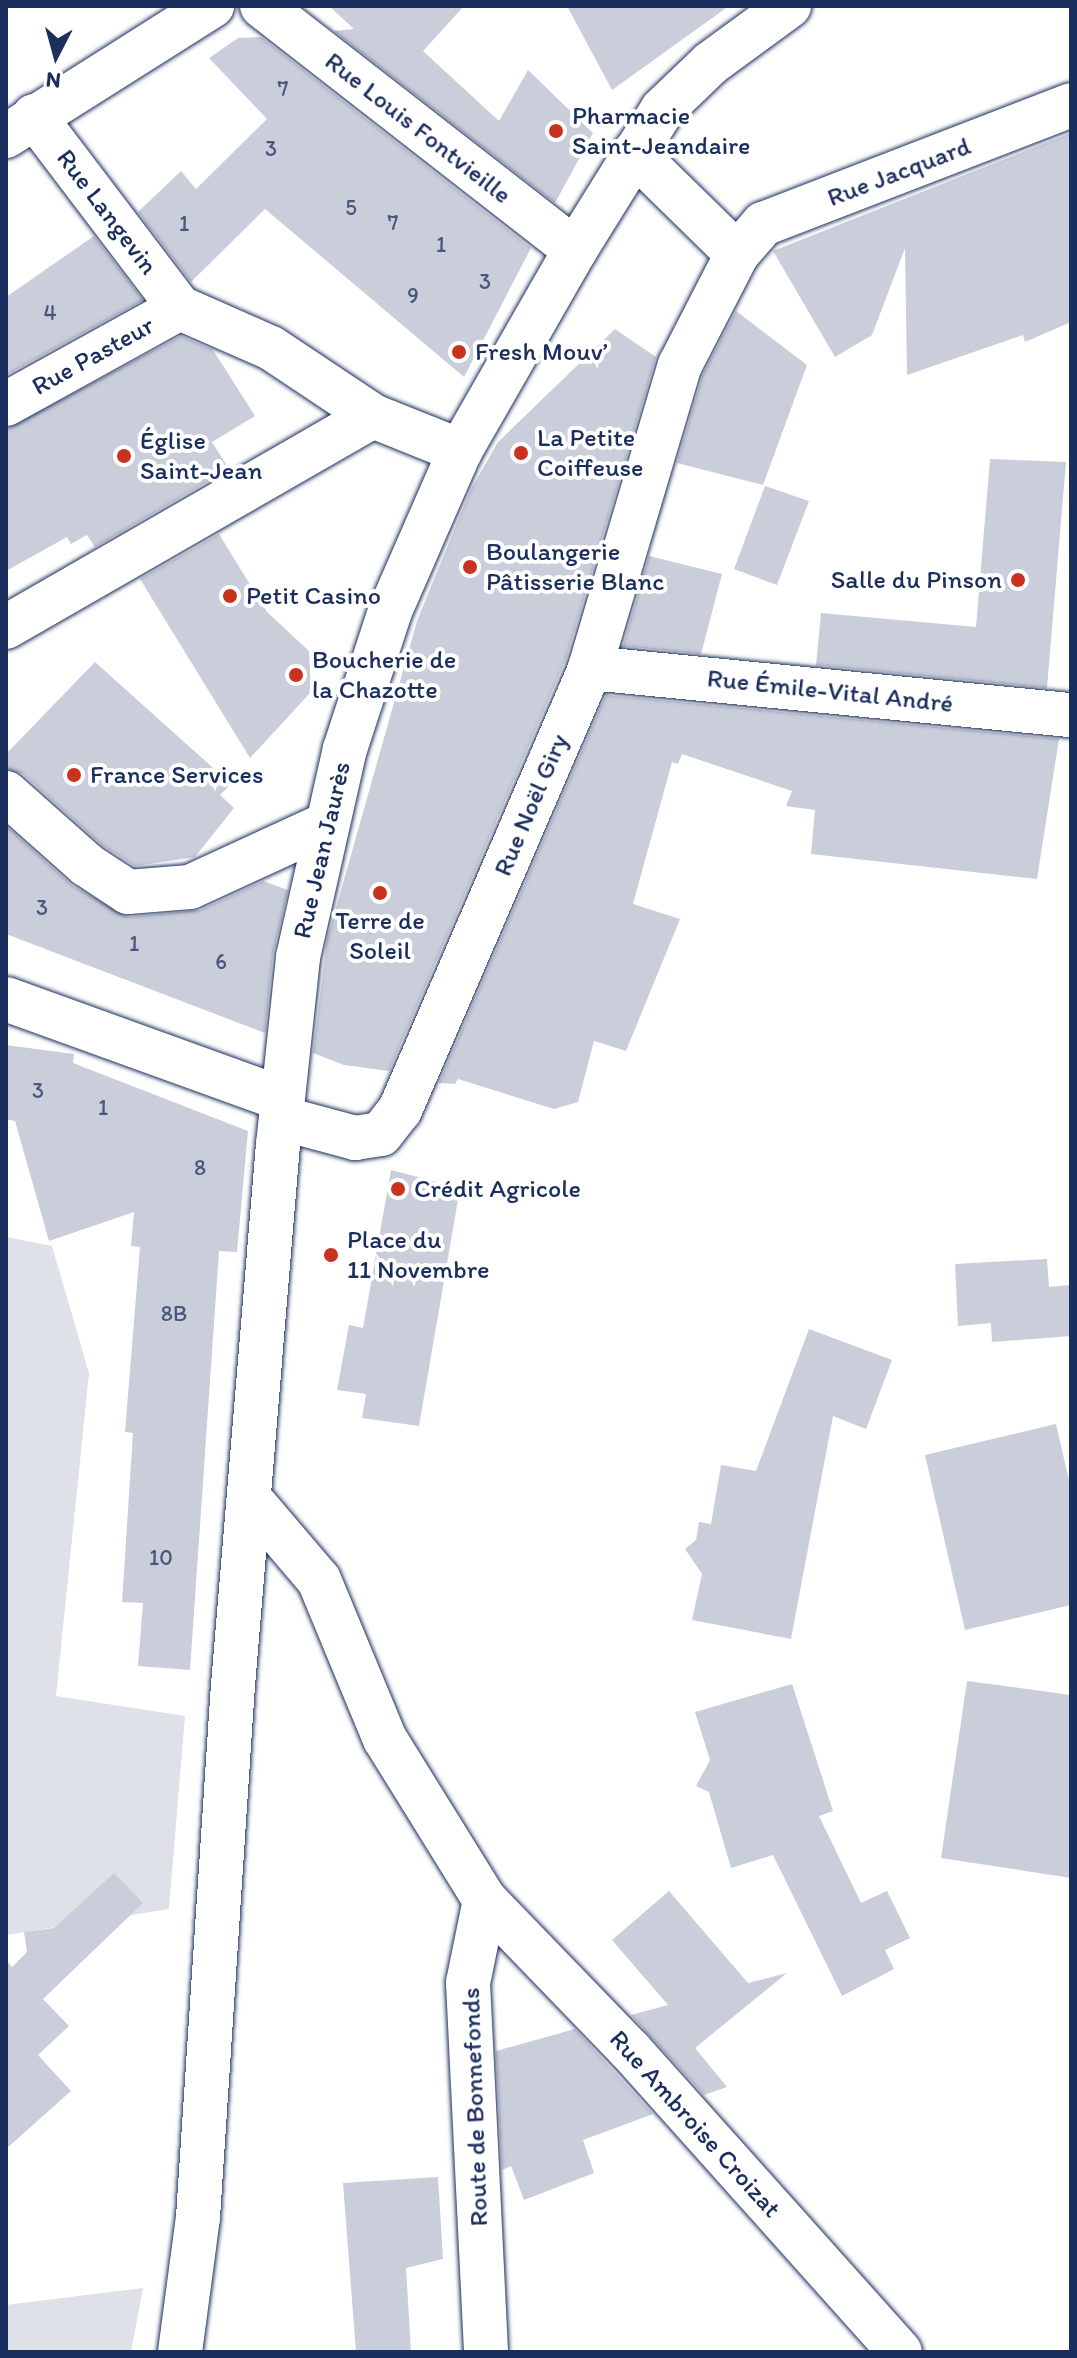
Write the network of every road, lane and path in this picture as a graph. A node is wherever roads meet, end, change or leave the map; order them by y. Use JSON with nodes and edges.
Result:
{"nodes":[{"id":1,"x":212,"y":6,"type":"edge"},
{"id":2,"x":262,"y":6,"type":"edge"},
{"id":3,"x":789,"y":6,"type":"edge"},
{"id":4,"x":1071,"y":105,"type":"edge"},
{"id":5,"x":20,"y":126,"type":"edge"},
{"id":6,"x":634,"y":153,"type":"junction"},
{"id":7,"x":575,"y":250,"type":"junction"},
{"id":8,"x":737,"y":254,"type":"junction"},
{"id":9,"x":180,"y":308,"type":"junction"},
{"id":10,"x":680,"y":365,"type":"joint"},
{"id":11,"x":6,"y":404,"type":"edge"},
{"id":12,"x":373,"y":416,"type":"junction"},
{"id":13,"x":460,"y":451,"type":"junction"},
{"id":14,"x":6,"y":627,"type":"edge"},
{"id":15,"x":590,"y":668,"type":"junction"},
{"id":16,"x":1071,"y":715,"type":"edge"},
{"id":17,"x":6,"y":793,"type":"edge"},
{"id":18,"x":325,"y":825,"type":"junction"},
{"id":19,"x":6,"y":999,"type":"edge"},
{"id":20,"x":282,"y":1108,"type":"junction"},
{"id":21,"x":250,"y":1499,"type":"junction"},
{"id":22,"x":485,"y":1900,"type":"junction"},
{"id":23,"x":180,"y":2352,"type":"edge"},
{"id":24,"x":486,"y":2352,"type":"edge"},
{"id":25,"x":900,"y":2352,"type":"edge"}],
"edges":[{"from":1,"to":5,"type":"street"},
{"from":2,"to":7,"type":"street","name":"Rue Louis Fontvieille"},
{"from":3,"to":6,"type":"street","name":"Rue Jean Jaurès"},
{"from":4,"to":8,"type":"street","name":"Rue Jacquard"},
{"from":5,"to":9,"type":"street","name":"Rue Langevin"},
{"from":6,"to":7,"type":"street","name":"Rue Jean Jaurès"},
{"from":6,"to":8,"type":"street"},
{"from":7,"to":13,"type":"street","name":"Rue Jean Jaurès"},
{"from":8,"to":10,"type":"street","name":"Rue Jacquard"},
{"from":9,"to":11,"type":"street","name":"Rue Pasteur"},
{"from":9,"to":12,"type":"street"},
{"from":10,"to":15,"type":"street","name":"Rue Noël Giry"},
{"from":12,"to":13,"type":"street"},
{"from":12,"to":14,"type":"street"},
{"from":13,"to":18,"type":"street","name":"Rue Jean Jaurès"},
{"from":15,"to":16,"type":"street","name":"Rue Émile-Vital André"},
{"from":15,"to":20,"type":"street","name":"Rue Noël Giry"},
{"from":17,"to":18,"type":"street"},
{"from":18,"to":20,"type":"street","name":"Rue Jean Jaurès"},
{"from":19,"to":20,"type":"street","name":"Rue Noël Giry"},
{"from":20,"to":21,"type":"street","name":"Rue Jean Jaurès"},
{"from":21,"to":22,"type":"street"},
{"from":21,"to":23,"type":"street","name":"Rue Jean Jaurès"},
{"from":22,"to":24,"type":"street","name":"Route de Bonnefonds"},
{"from":22,"to":25,"type":"street","name":"Rue Ambroise Croizat"}]}
